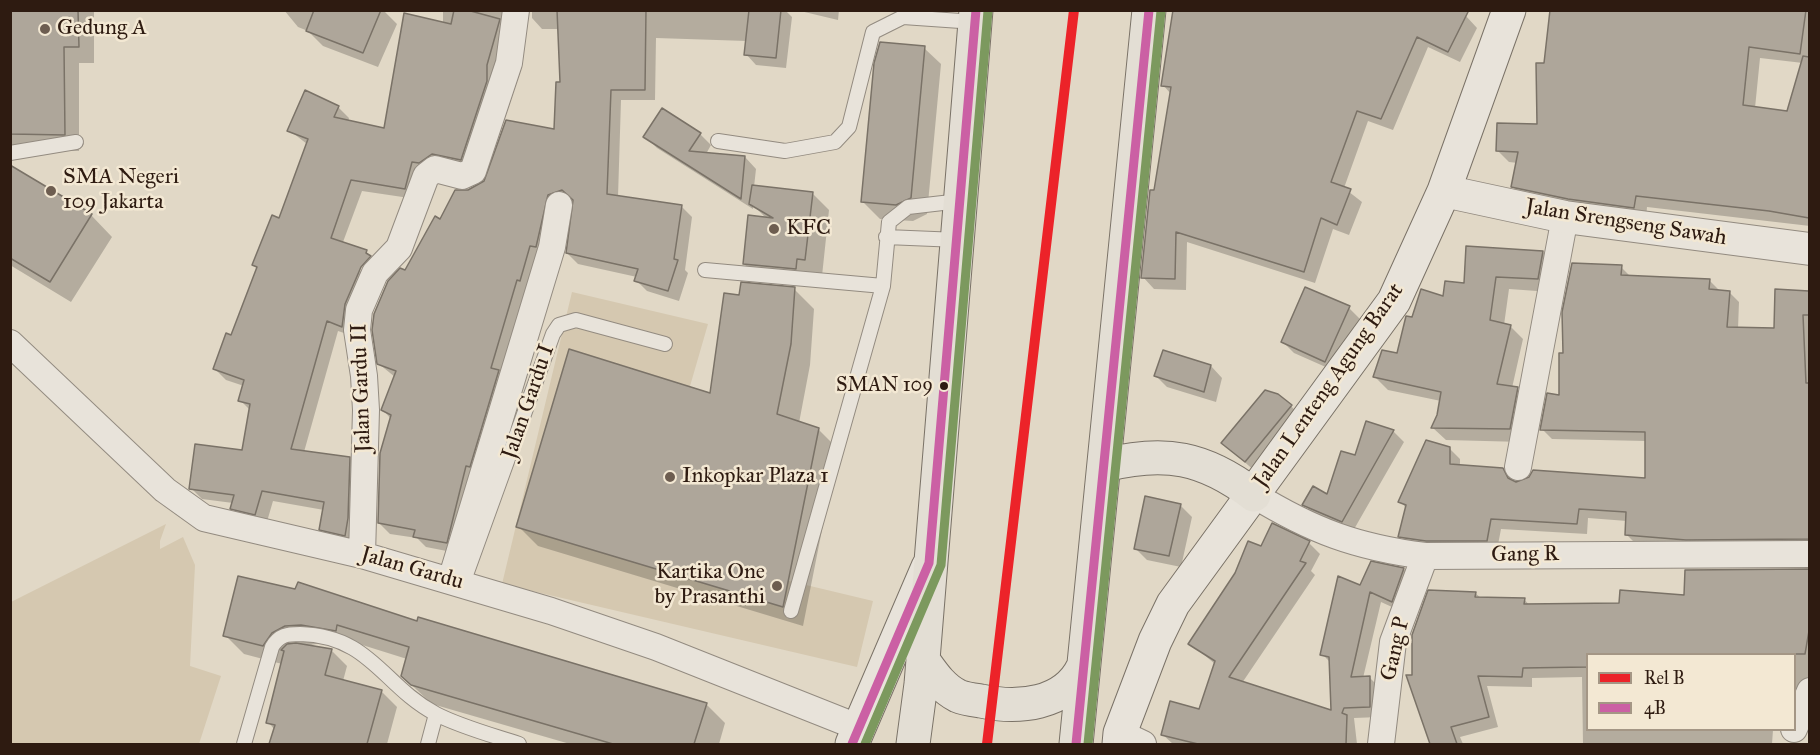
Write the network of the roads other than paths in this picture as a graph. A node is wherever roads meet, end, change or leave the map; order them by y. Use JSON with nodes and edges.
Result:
{"nodes":[{"id":1,"x":516,"y":10,"type":"edge"},
{"id":2,"x":1149,"y":10,"type":"edge"},
{"id":3,"x":1509,"y":10,"type":"edge"},
{"id":4,"x":975,"y":16,"type":"edge"},
{"id":5,"x":718,"y":141,"type":"dead end"},
{"id":6,"x":76,"y":142,"type":"dead end"},
{"id":7,"x":10,"y":153,"type":"edge"},
{"id":8,"x":1444,"y":191,"type":"junction"},
{"id":9,"x":960,"y":201,"type":"junction"},
{"id":10,"x":559,"y":205,"type":"dead end"},
{"id":11,"x":1565,"y":217,"type":"junction"},
{"id":12,"x":886,"y":237,"type":"junction"},
{"id":13,"x":958,"y":240,"type":"junction"},
{"id":14,"x":1809,"y":249,"type":"edge"},
{"id":15,"x":705,"y":270,"type":"dead end"},
{"id":16,"x":883,"y":286,"type":"junction"},
{"id":17,"x":10,"y":343,"type":"edge"},
{"id":18,"x":665,"y":344,"type":"dead end"},
{"id":19,"x":1105,"y":465,"type":"junction"},
{"id":20,"x":1518,"y":467,"type":"dead end"},
{"id":21,"x":1254,"y":495,"type":"junction"},
{"id":22,"x":1809,"y":554,"type":"edge"},
{"id":23,"x":362,"y":555,"type":"junction"},
{"id":24,"x":1425,"y":556,"type":"junction"},
{"id":25,"x":929,"y":563,"type":"junction"},
{"id":26,"x":457,"y":582,"type":"junction"},
{"id":27,"x":791,"y":611,"type":"dead end"},
{"id":28,"x":923,"y":660,"type":"junction"},
{"id":29,"x":1083,"y":667,"type":"junction"},
{"id":30,"x":1809,"y":691,"type":"edge"},
{"id":31,"x":436,"y":714,"type":"junction"},
{"id":32,"x":1796,"y":724,"type":"edge"},
{"id":33,"x":856,"y":736,"type":"edge"},
{"id":34,"x":1127,"y":741,"type":"edge"},
{"id":35,"x":244,"y":744,"type":"edge"},
{"id":36,"x":428,"y":744,"type":"edge"},
{"id":37,"x":519,"y":744,"type":"edge"},
{"id":38,"x":913,"y":744,"type":"edge"},
{"id":39,"x":1076,"y":744,"type":"edge"},
{"id":40,"x":1381,"y":744,"type":"edge"}],
"edges":[{"from":1,"to":23,"type":"street","name":"Jalan Gardu II"},
{"from":2,"to":19,"type":"main road"},
{"from":3,"to":8,"type":"main road","name":"Jalan Lenteng Agung Barat"},
{"from":4,"to":5,"type":"lane"},
{"from":4,"to":9,"type":"main road"},
{"from":6,"to":7,"type":"lane"},
{"from":8,"to":11,"type":"street","name":"Jalan Srengseng Sawah"},
{"from":8,"to":21,"type":"main road","name":"Jalan Lenteng Agung Barat"},
{"from":9,"to":12,"type":"lane"},
{"from":9,"to":13,"type":"main road"},
{"from":10,"to":26,"type":"street"},
{"from":11,"to":14,"type":"street","name":"Jalan Srengseng Sawah"},
{"from":11,"to":20,"type":"street"},
{"from":12,"to":13,"type":"lane"},
{"from":12,"to":16,"type":"lane"},
{"from":13,"to":25,"type":"main road"},
{"from":15,"to":16,"type":"lane"},
{"from":16,"to":27,"type":"lane"},
{"from":17,"to":23,"type":"street","name":"Jalan Gardu"},
{"from":18,"to":26,"type":"lane","name":"Jalan Gardu I"},
{"from":19,"to":21,"type":"main road"},
{"from":19,"to":29,"type":"main road"},
{"from":21,"to":24,"type":"street","name":"Gang R"},
{"from":21,"to":34,"type":"main road","name":"Jalan Lenteng Agung Barat"},
{"from":22,"to":24,"type":"street","name":"Gang R"},
{"from":23,"to":26,"type":"street","name":"Jalan Gardu"},
{"from":24,"to":40,"type":"street","name":"Gang P"},
{"from":25,"to":28,"type":"main road"},
{"from":25,"to":33,"type":"main road"},
{"from":26,"to":33,"type":"street","name":"Jalan Gardu"},
{"from":28,"to":29,"type":"main road"},
{"from":28,"to":38,"type":"main road"},
{"from":29,"to":39,"type":"main road"},
{"from":30,"to":32,"type":"street"},
{"from":31,"to":35,"type":"lane"},
{"from":31,"to":36,"type":"lane"},
{"from":31,"to":37,"type":"lane"}]}
